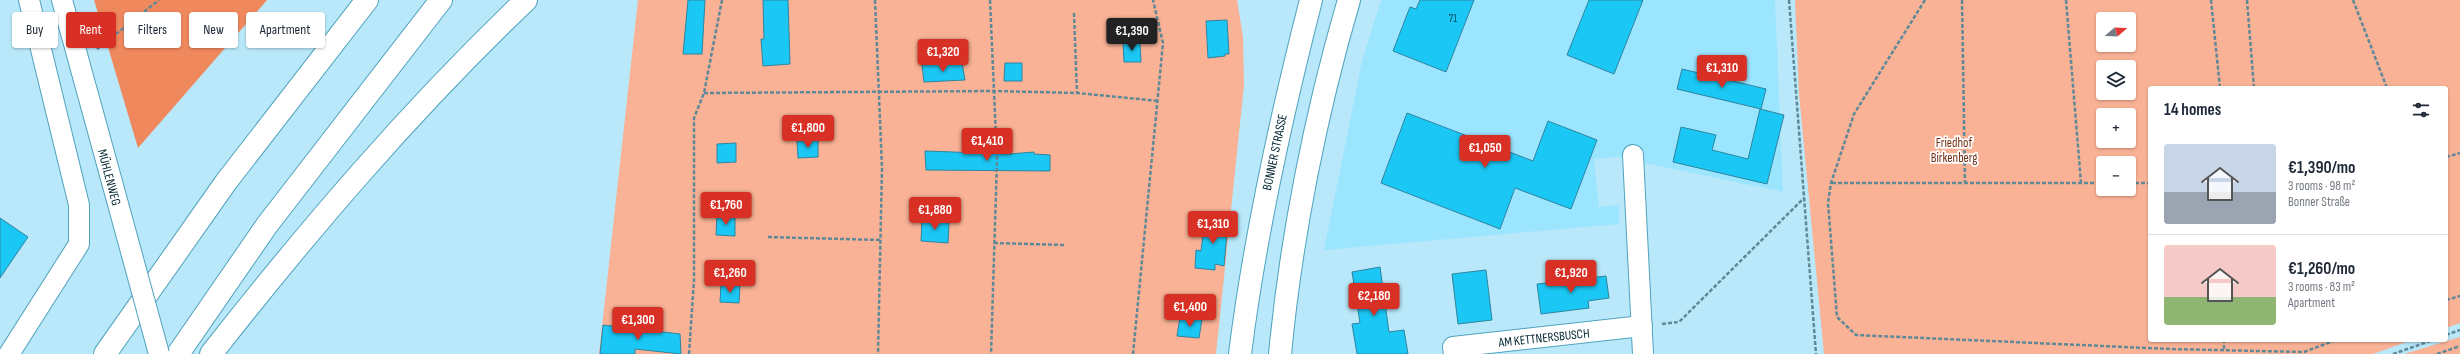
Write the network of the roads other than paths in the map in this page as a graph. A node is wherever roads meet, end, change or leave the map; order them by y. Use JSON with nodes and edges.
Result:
{"nodes":[{"id":1,"x":29,"y":0,"type":"edge"},
{"id":2,"x":62,"y":0,"type":"edge"},
{"id":3,"x":367,"y":0,"type":"edge"},
{"id":4,"x":441,"y":0,"type":"edge"},
{"id":5,"x":526,"y":0,"type":"edge"},
{"id":6,"x":1311,"y":0,"type":"edge"},
{"id":7,"x":1349,"y":0,"type":"edge"},
{"id":8,"x":1633,"y":155,"type":"dead end"},
{"id":9,"x":1642,"y":326,"type":"junction"},
{"id":10,"x":6,"y":351,"type":"edge"},
{"id":11,"x":106,"y":354,"type":"edge"},
{"id":12,"x":159,"y":354,"type":"edge"},
{"id":13,"x":178,"y":354,"type":"edge"},
{"id":14,"x":211,"y":354,"type":"edge"},
{"id":15,"x":1240,"y":354,"type":"edge"},
{"id":16,"x":1280,"y":354,"type":"edge"},
{"id":17,"x":1454,"y":354,"type":"edge"},
{"id":18,"x":1644,"y":354,"type":"edge"}],
"edges":[{"from":1,"to":10,"type":"street"},
{"from":2,"to":12,"type":"street","name":"MÜHLENWEG","bridge":true},
{"from":3,"to":11,"type":"highway"},
{"from":4,"to":13,"type":"highway"},
{"from":5,"to":14,"type":"highway"},
{"from":6,"to":15,"type":"highway","name":"BONNER STRASSE"},
{"from":7,"to":16,"type":"highway"},
{"from":8,"to":9,"type":"street"},
{"from":9,"to":17,"type":"street","name":"AM KETTNERSBUSCH"},
{"from":9,"to":18,"type":"street"}]}
